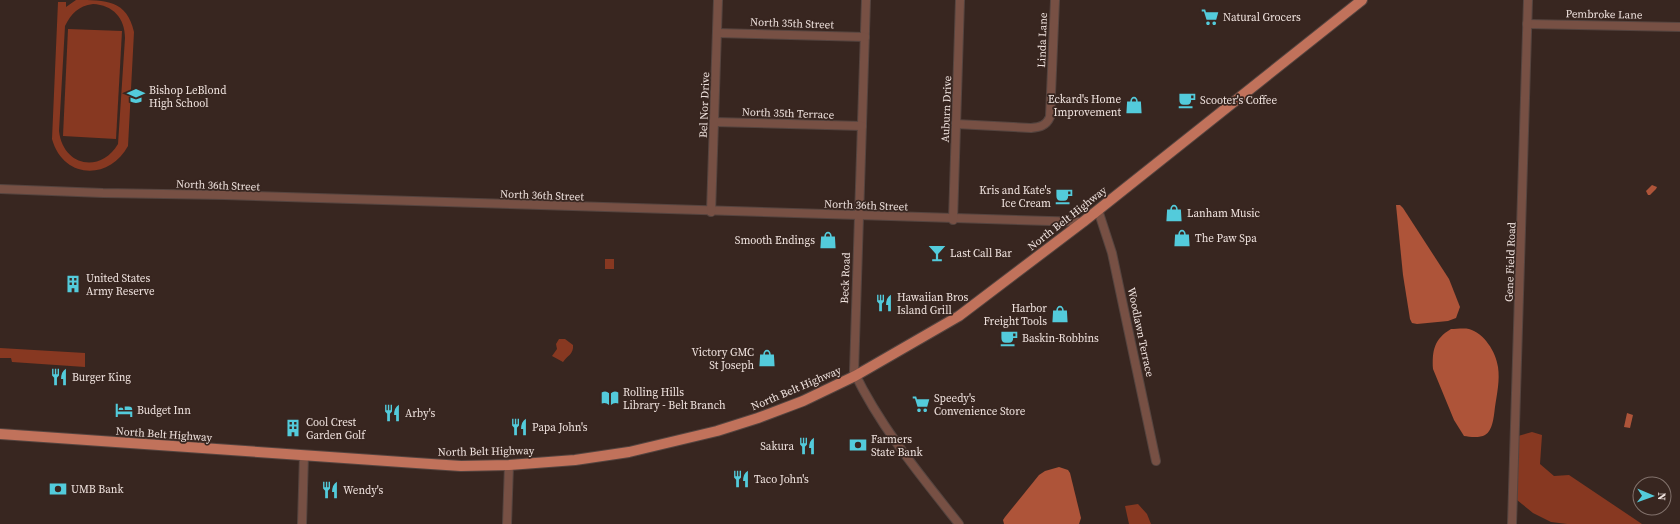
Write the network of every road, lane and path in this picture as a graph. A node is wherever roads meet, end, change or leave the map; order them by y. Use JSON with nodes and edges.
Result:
{"nodes":[{"id":1,"x":718,"y":0,"type":"edge"},
{"id":2,"x":866,"y":0,"type":"edge"},
{"id":3,"x":960,"y":0,"type":"edge"},
{"id":4,"x":1055,"y":0,"type":"edge"},
{"id":5,"x":1362,"y":0,"type":"edge"},
{"id":6,"x":1528,"y":0,"type":"edge"},
{"id":7,"x":1527,"y":24,"type":"junction"},
{"id":8,"x":1680,"y":27,"type":"edge"},
{"id":9,"x":717,"y":33,"type":"junction"},
{"id":10,"x":865,"y":37,"type":"junction"},
{"id":11,"x":714,"y":122,"type":"junction"},
{"id":12,"x":956,"y":124,"type":"junction"},
{"id":13,"x":862,"y":126,"type":"junction"},
{"id":14,"x":0,"y":189,"type":"edge"},
{"id":15,"x":1098,"y":210,"type":"junction"},
{"id":16,"x":711,"y":212,"type":"junction"},
{"id":17,"x":859,"y":216,"type":"junction"},
{"id":18,"x":953,"y":220,"type":"junction"},
{"id":19,"x":1083,"y":222,"type":"junction"},
{"id":20,"x":855,"y":376,"type":"junction"},
{"id":21,"x":0,"y":434,"type":"edge"},
{"id":22,"x":304,"y":455,"type":"junction"},
{"id":23,"x":1156,"y":461,"type":"dead end"},
{"id":24,"x":509,"y":465,"type":"junction"},
{"id":25,"x":302,"y":524,"type":"edge"},
{"id":26,"x":507,"y":524,"type":"edge"},
{"id":27,"x":959,"y":524,"type":"edge"},
{"id":28,"x":1512,"y":524,"type":"edge"}],
"edges":[{"from":1,"to":9,"type":"street","name":"Bel Nor Drive"},
{"from":2,"to":10,"type":"street","name":"Beck Road"},
{"from":3,"to":12,"type":"street","name":"Auburn Drive"},
{"from":4,"to":12,"type":"street","name":"Linda Lane"},
{"from":5,"to":15,"type":"main road","name":"North Belt Highway"},
{"from":6,"to":7,"type":"street","name":"Gene Field Road"},
{"from":7,"to":8,"type":"street","name":"Pembroke Lane"},
{"from":7,"to":28,"type":"street","name":"Gene Field Road"},
{"from":9,"to":10,"type":"street","name":"North 35th Street"},
{"from":9,"to":11,"type":"street","name":"Bel Nor Drive"},
{"from":10,"to":13,"type":"street","name":"Beck Road"},
{"from":11,"to":13,"type":"street","name":"North 35th Terrace"},
{"from":11,"to":16,"type":"street","name":"Bel Nor Drive"},
{"from":12,"to":18,"type":"street","name":"Auburn Drive"},
{"from":13,"to":17,"type":"street","name":"Beck Road"},
{"from":14,"to":16,"type":"street","name":"North 36th Street"},
{"from":15,"to":19,"type":"main road","name":"North Belt Highway"},
{"from":15,"to":23,"type":"street","name":"Woodlawn Terrace"},
{"from":16,"to":17,"type":"street","name":"North 36th Street"},
{"from":17,"to":18,"type":"street","name":"North 36th Street"},
{"from":17,"to":20,"type":"street","name":"Beck Road"},
{"from":18,"to":19,"type":"street","name":"North 36th Street"},
{"from":19,"to":20,"type":"main road","name":"North Belt Highway"},
{"from":20,"to":24,"type":"main road","name":"North Belt Highway"},
{"from":20,"to":27,"type":"street","name":"Beck Road"},
{"from":21,"to":22,"type":"main road","name":"North Belt Highway"},
{"from":22,"to":24,"type":"main road","name":"North Belt Highway"},
{"from":22,"to":25,"type":"street"},
{"from":24,"to":26,"type":"street"}]}
